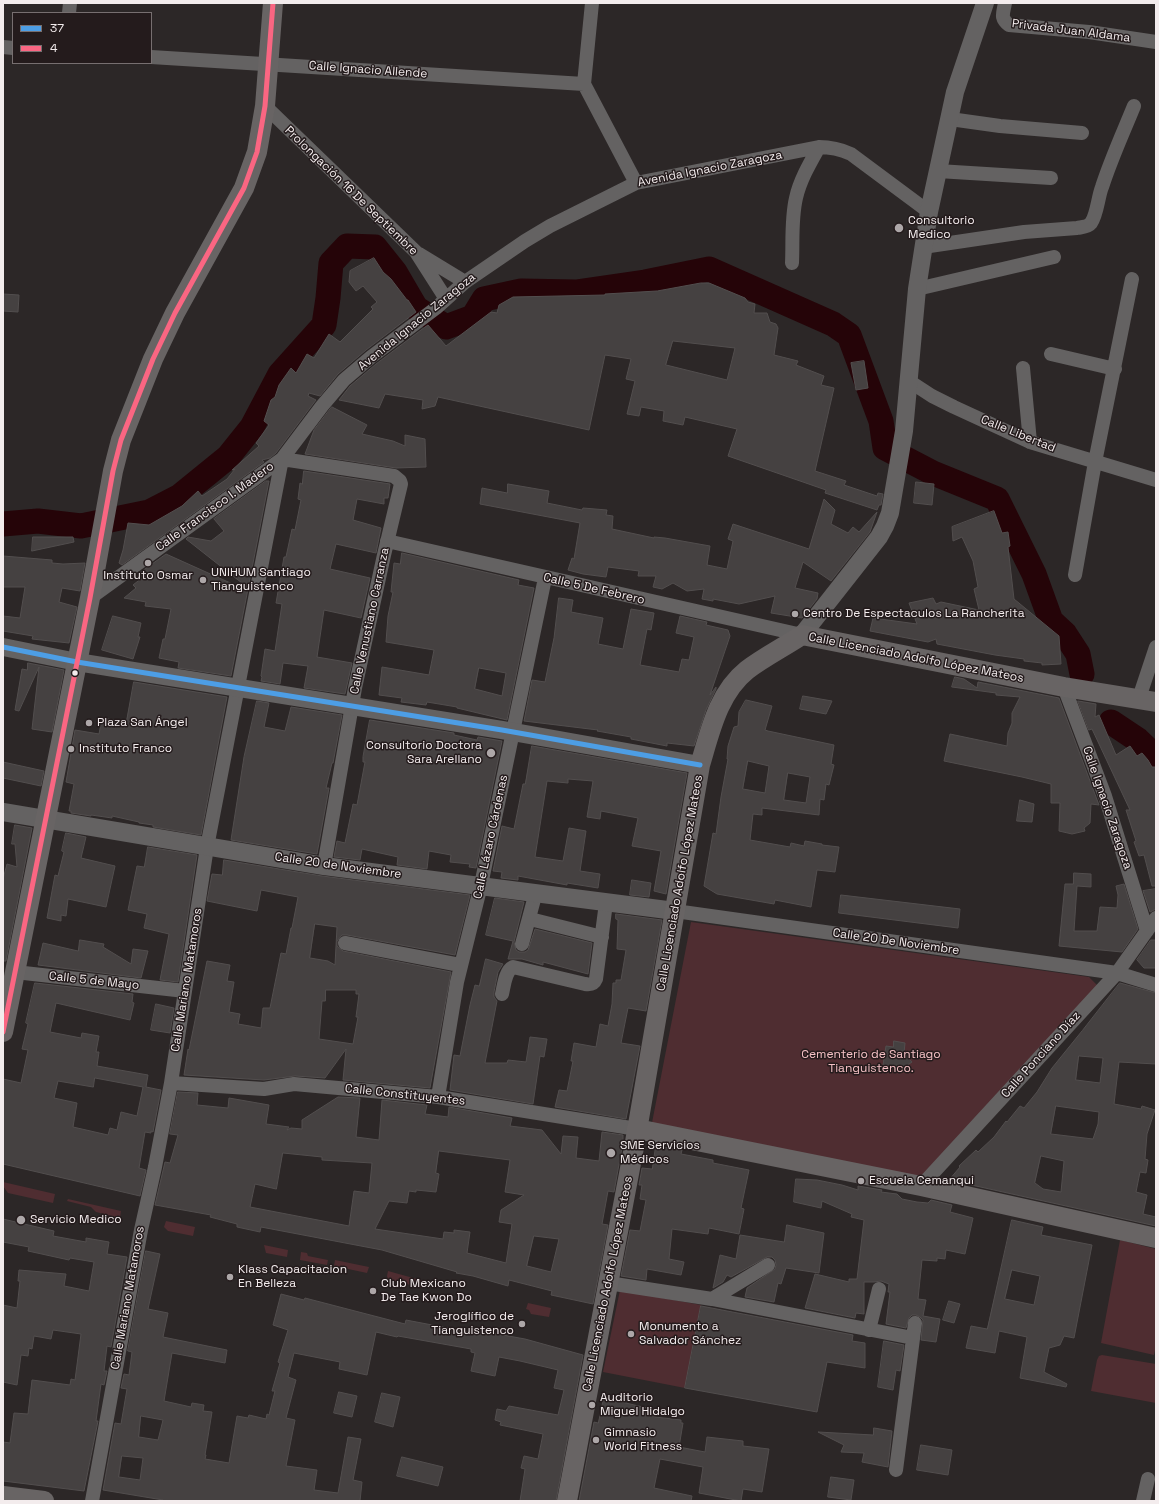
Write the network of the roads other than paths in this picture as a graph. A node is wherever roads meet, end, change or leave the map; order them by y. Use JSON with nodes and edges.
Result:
{"nodes":[{"id":1,"x":273,"y":3,"type":"edge"},
{"id":2,"x":592,"y":3,"type":"edge"},
{"id":3,"x":985,"y":3,"type":"edge"},
{"id":4,"x":1005,"y":3,"type":"edge"},
{"id":5,"x":1156,"y":42,"type":"edge"},
{"id":6,"x":152,"y":57,"type":"edge"},
{"id":7,"x":268,"y":64,"type":"junction"},
{"id":8,"x":584,"y":84,"type":"junction"},
{"id":9,"x":264,"y":106,"type":"junction"},
{"id":10,"x":1134,"y":106,"type":"dead end"},
{"id":11,"x":950,"y":119,"type":"junction"},
{"id":12,"x":1082,"y":133,"type":"dead end"},
{"id":13,"x":819,"y":147,"type":"junction"},
{"id":14,"x":938,"y":171,"type":"junction"},
{"id":15,"x":1051,"y":178,"type":"dead end"},
{"id":16,"x":636,"y":183,"type":"junction"},
{"id":17,"x":929,"y":212,"type":"junction"},
{"id":18,"x":923,"y":247,"type":"junction"},
{"id":19,"x":416,"y":252,"type":"junction"},
{"id":20,"x":1054,"y":257,"type":"dead end"},
{"id":21,"x":792,"y":263,"type":"dead end"},
{"id":22,"x":1132,"y":279,"type":"dead end"},
{"id":23,"x":465,"y":282,"type":"junction"},
{"id":24,"x":918,"y":289,"type":"junction"},
{"id":25,"x":441,"y":303,"type":"junction"},
{"id":26,"x":1051,"y":354,"type":"dead end"},
{"id":27,"x":1023,"y":368,"type":"dead end"},
{"id":28,"x":1115,"y":369,"type":"junction"},
{"id":29,"x":909,"y":381,"type":"junction"},
{"id":30,"x":1030,"y":442,"type":"junction"},
{"id":31,"x":282,"y":459,"type":"junction"},
{"id":32,"x":1095,"y":462,"type":"junction"},
{"id":33,"x":1156,"y":480,"type":"edge"},
{"id":34,"x":387,"y":541,"type":"junction"},
{"id":35,"x":1075,"y":575,"type":"dead end"},
{"id":36,"x":545,"y":578,"type":"junction"},
{"id":37,"x":90,"y":598,"type":"junction"},
{"id":38,"x":802,"y":635,"type":"junction"},
{"id":39,"x":3,"y":647,"type":"edge"},
{"id":40,"x":1156,"y":647,"type":"edge"},
{"id":41,"x":77,"y":662,"type":"junction"},
{"id":42,"x":1064,"y":687,"type":"junction"},
{"id":43,"x":237,"y":688,"type":"junction"},
{"id":44,"x":1147,"y":700,"type":"edge"},
{"id":45,"x":351,"y":707,"type":"junction"},
{"id":46,"x":514,"y":732,"type":"junction"},
{"id":47,"x":700,"y":765,"type":"junction"},
{"id":48,"x":3,"y":812,"type":"edge"},
{"id":49,"x":46,"y":819,"type":"junction"},
{"id":50,"x":207,"y":847,"type":"junction"},
{"id":51,"x":324,"y":866,"type":"junction"},
{"id":52,"x":481,"y":885,"type":"junction"},
{"id":53,"x":536,"y":892,"type":"junction"},
{"id":54,"x":606,"y":903,"type":"junction"},
{"id":55,"x":675,"y":911,"type":"junction"},
{"id":56,"x":1156,"y":918,"type":"edge"},
{"id":57,"x":530,"y":919,"type":"junction"},
{"id":58,"x":1147,"y":931,"type":"junction"},
{"id":59,"x":602,"y":937,"type":"junction"},
{"id":60,"x":345,"y":943,"type":"dead end"},
{"id":61,"x":522,"y":944,"type":"dead end"},
{"id":62,"x":460,"y":965,"type":"junction"},
{"id":63,"x":9,"y":971,"type":"edge"},
{"id":64,"x":1117,"y":972,"type":"junction"},
{"id":65,"x":1156,"y":986,"type":"edge"},
{"id":66,"x":185,"y":991,"type":"junction"},
{"id":67,"x":502,"y":994,"type":"dead end"},
{"id":68,"x":3,"y":1032,"type":"edge"},
{"id":69,"x":171,"y":1083,"type":"junction"},
{"id":70,"x":438,"y":1097,"type":"junction"},
{"id":71,"x":637,"y":1128,"type":"junction"},
{"id":72,"x":921,"y":1186,"type":"junction"},
{"id":73,"x":1156,"y":1238,"type":"edge"},
{"id":74,"x":768,"y":1265,"type":"dead end"},
{"id":75,"x":608,"y":1283,"type":"junction"},
{"id":76,"x":879,"y":1289,"type":"dead end"},
{"id":77,"x":712,"y":1299,"type":"junction"},
{"id":78,"x":916,"y":1323,"type":"dead end"},
{"id":79,"x":869,"y":1330,"type":"junction"},
{"id":80,"x":914,"y":1338,"type":"junction"},
{"id":81,"x":896,"y":1470,"type":"dead end"},
{"id":82,"x":1148,"y":1480,"type":"dead end"},
{"id":83,"x":3,"y":1496,"type":"edge"},
{"id":84,"x":44,"y":1501,"type":"edge"},
{"id":85,"x":92,"y":1501,"type":"edge"},
{"id":86,"x":567,"y":1501,"type":"edge"},
{"id":87,"x":1143,"y":1501,"type":"edge"}],
"edges":[{"from":1,"to":7,"type":"main road"},
{"from":2,"to":8,"type":"street"},
{"from":3,"to":11,"type":"street"},
{"from":4,"to":5,"type":"street","name":"Privada Juan Aldama"},
{"from":6,"to":7,"type":"street","name":"Calle Ignacio Allende"},
{"from":7,"to":8,"type":"street","name":"Calle Ignacio Allende"},
{"from":7,"to":9,"type":"main road"},
{"from":8,"to":16,"type":"street"},
{"from":9,"to":19,"type":"street","name":"Prolongación 16 De Septiembre"},
{"from":9,"to":37,"type":"main road"},
{"from":10,"to":18,"type":"street"},
{"from":11,"to":12,"type":"street"},
{"from":11,"to":14,"type":"street"},
{"from":13,"to":16,"type":"street","name":"Avenida Ignacio Zaragoza"},
{"from":13,"to":17,"type":"street","name":"Avenida Ignacio Zaragoza"},
{"from":13,"to":21,"type":"street"},
{"from":14,"to":15,"type":"street"},
{"from":14,"to":17,"type":"street"},
{"from":16,"to":23,"type":"street","name":"Avenida Ignacio Zaragoza"},
{"from":17,"to":18,"type":"street"},
{"from":18,"to":24,"type":"street"},
{"from":19,"to":23,"type":"street"},
{"from":19,"to":25,"type":"street","name":"Prolongación 16 De Septiembre"},
{"from":20,"to":24,"type":"street"},
{"from":22,"to":28,"type":"street"},
{"from":23,"to":25,"type":"street","name":"Avenida Ignacio Zaragoza"},
{"from":24,"to":29,"type":"street"},
{"from":25,"to":31,"type":"street","name":"Avenida Ignacio Zaragoza"},
{"from":26,"to":28,"type":"street"},
{"from":27,"to":30,"type":"street"},
{"from":28,"to":32,"type":"street"},
{"from":29,"to":30,"type":"street","name":"Calle Libertad"},
{"from":29,"to":38,"type":"street"},
{"from":30,"to":32,"type":"street","name":"Calle Libertad"},
{"from":31,"to":34,"type":"street","name":"Calle Venustiano Carranza"},
{"from":31,"to":37,"type":"street","name":"Calle Francisco I. Madero"},
{"from":31,"to":43,"type":"street","name":"Calle Mariano Matamoros"},
{"from":32,"to":33,"type":"street","name":"Calle Libertad"},
{"from":32,"to":35,"type":"street"},
{"from":34,"to":36,"type":"street","name":"Calle 5 De Febrero"},
{"from":34,"to":45,"type":"street","name":"Calle Venustiano Carranza"},
{"from":36,"to":38,"type":"street","name":"Calle 5 De Febrero"},
{"from":36,"to":46,"type":"street","name":"Calle Lázaro Cárdenas"},
{"from":37,"to":41,"type":"main road"},
{"from":38,"to":42,"type":"main road","name":"Calle Licenciado Adolfo López Mateos"},
{"from":38,"to":47,"type":"main road","name":"Calle Licenciado Adolfo López Mateos"},
{"from":39,"to":41,"type":"street"},
{"from":40,"to":44,"type":"street"},
{"from":41,"to":43,"type":"street"},
{"from":41,"to":49,"type":"main road"},
{"from":42,"to":44,"type":"main road","name":"Calle Licenciado Adolfo López Mateos"},
{"from":42,"to":58,"type":"street","name":"Calle Ignacio Zaragoza"},
{"from":43,"to":45,"type":"street"},
{"from":43,"to":50,"type":"street","name":"Calle Mariano Matamoros"},
{"from":45,"to":46,"type":"street"},
{"from":45,"to":51,"type":"street","name":"Calle Venustiano Carranza"},
{"from":46,"to":47,"type":"street"},
{"from":46,"to":52,"type":"street","name":"Calle Lázaro Cárdenas"},
{"from":47,"to":55,"type":"main road","name":"Calle Licenciado Adolfo López Mateos"},
{"from":48,"to":49,"type":"street","name":"Calle 20 de Noviembre"},
{"from":49,"to":50,"type":"street","name":"Calle 20 de Noviembre"},
{"from":49,"to":63,"type":"main road"},
{"from":50,"to":51,"type":"street","name":"Calle 20 de Noviembre"},
{"from":50,"to":66,"type":"street","name":"Calle Mariano Matamoros"},
{"from":51,"to":52,"type":"street","name":"Calle 20 de Noviembre"},
{"from":52,"to":53,"type":"street","name":"Calle 20 de Noviembre"},
{"from":52,"to":62,"type":"street","name":"Calle Lázaro Cárdenas"},
{"from":53,"to":54,"type":"street","name":"Calle 20 de Noviembre"},
{"from":53,"to":57,"type":"street"},
{"from":54,"to":55,"type":"street","name":"Calle 20 de Noviembre"},
{"from":54,"to":59,"type":"street"},
{"from":55,"to":64,"type":"street","name":"Calle 20 De Noviembre"},
{"from":55,"to":71,"type":"main road","name":"Calle Licenciado Adolfo López Mateos"},
{"from":56,"to":58,"type":"street","name":"Calle Ponciano Díaz"},
{"from":57,"to":59,"type":"street"},
{"from":57,"to":61,"type":"street"},
{"from":58,"to":64,"type":"street","name":"Calle Ponciano Díaz"},
{"from":59,"to":67,"type":"street"},
{"from":60,"to":62,"type":"street"},
{"from":62,"to":70,"type":"street","name":"Calle Lázaro Cárdenas"},
{"from":63,"to":66,"type":"street","name":"Calle 5 de Mayo"},
{"from":63,"to":68,"type":"main road"},
{"from":64,"to":65,"type":"street"},
{"from":64,"to":72,"type":"street","name":"Calle Ponciano Díaz"},
{"from":66,"to":69,"type":"street","name":"Calle Mariano Matamoros"},
{"from":69,"to":70,"type":"street","name":"Calle Constituyentes"},
{"from":69,"to":85,"type":"street","name":"Calle Mariano Matamoros"},
{"from":70,"to":71,"type":"street","name":"Calle Constituyentes"},
{"from":71,"to":72,"type":"main road"},
{"from":71,"to":75,"type":"main road","name":"Calle Licenciado Adolfo López Mateos"},
{"from":72,"to":73,"type":"main road"},
{"from":74,"to":77,"type":"street"},
{"from":75,"to":77,"type":"street"},
{"from":75,"to":86,"type":"main road","name":"Calle Licenciado Adolfo López Mateos"},
{"from":76,"to":79,"type":"street"},
{"from":77,"to":79,"type":"street"},
{"from":78,"to":80,"type":"street"},
{"from":79,"to":80,"type":"street"},
{"from":80,"to":81,"type":"street"},
{"from":82,"to":87,"type":"street"},
{"from":83,"to":84,"type":"main road"}]}
